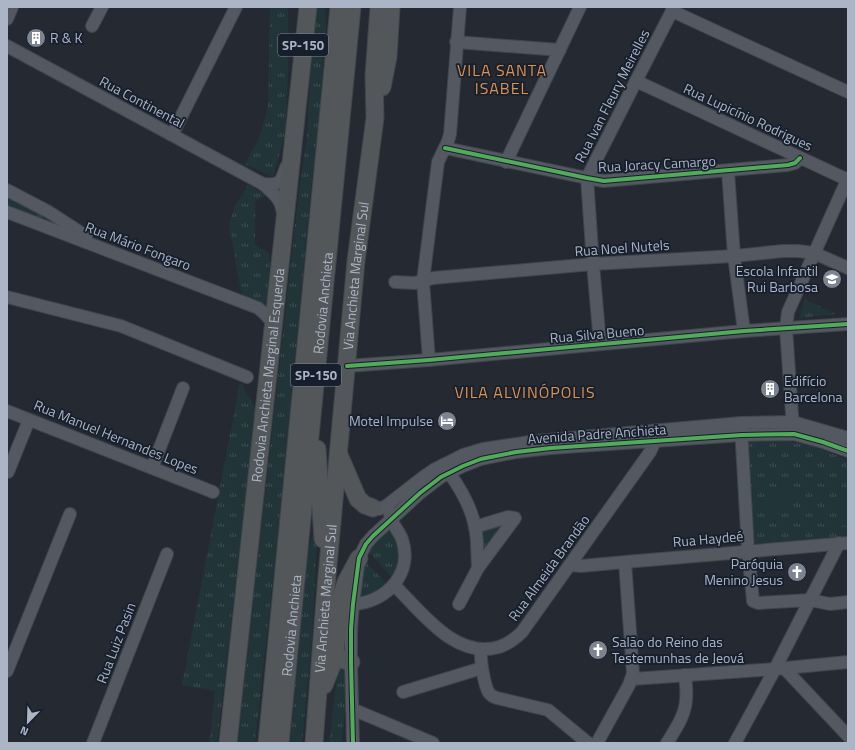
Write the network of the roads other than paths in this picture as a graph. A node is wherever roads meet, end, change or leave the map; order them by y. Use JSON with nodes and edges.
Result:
{"nodes":[{"id":1,"x":12,"y":7,"type":"edge"},
{"id":2,"x":102,"y":7,"type":"edge"},
{"id":3,"x":236,"y":7,"type":"edge"},
{"id":4,"x":308,"y":7,"type":"edge"},
{"id":5,"x":333,"y":7,"type":"edge"},
{"id":6,"x":339,"y":7,"type":"edge"},
{"id":7,"x":352,"y":7,"type":"edge"},
{"id":8,"x":379,"y":7,"type":"edge"},
{"id":9,"x":391,"y":7,"type":"edge"},
{"id":10,"x":460,"y":7,"type":"edge"},
{"id":11,"x":580,"y":7,"type":"edge"},
{"id":12,"x":673,"y":9,"type":"edge"},
{"id":13,"x":7,"y":19,"type":"edge"},
{"id":14,"x":92,"y":26,"type":"dead end"},
{"id":15,"x":456,"y":42,"type":"junction"},
{"id":16,"x":7,"y":46,"type":"edge"},
{"id":17,"x":335,"y":47,"type":"junction"},
{"id":18,"x":560,"y":50,"type":"junction"},
{"id":19,"x":636,"y":81,"type":"junction"},
{"id":20,"x":848,"y":92,"type":"edge"},
{"id":21,"x":375,"y":118,"type":"junction"},
{"id":22,"x":172,"y":135,"type":"junction"},
{"id":23,"x":445,"y":148,"type":"junction"},
{"id":24,"x":292,"y":149,"type":"junction"},
{"id":25,"x":800,"y":158,"type":"junction"},
{"id":26,"x":506,"y":162,"type":"junction"},
{"id":27,"x":728,"y":171,"type":"junction"},
{"id":28,"x":587,"y":178,"type":"junction"},
{"id":29,"x":848,"y":179,"type":"edge"},
{"id":30,"x":262,"y":184,"type":"junction"},
{"id":31,"x":7,"y":190,"type":"edge"},
{"id":32,"x":7,"y":212,"type":"edge"},
{"id":33,"x":49,"y":212,"type":"junction"},
{"id":34,"x":285,"y":224,"type":"junction"},
{"id":35,"x":42,"y":225,"type":"junction"},
{"id":36,"x":105,"y":249,"type":"junction"},
{"id":37,"x":814,"y":253,"type":"junction"},
{"id":38,"x":734,"y":256,"type":"junction"},
{"id":39,"x":593,"y":264,"type":"junction"},
{"id":40,"x":848,"y":268,"type":"edge"},
{"id":41,"x":423,"y":281,"type":"junction"},
{"id":42,"x":395,"y":282,"type":"dead end"},
{"id":43,"x":7,"y":297,"type":"edge"},
{"id":44,"x":276,"y":300,"type":"junction"},
{"id":45,"x":258,"y":308,"type":"junction"},
{"id":46,"x":274,"y":324,"type":"junction"},
{"id":47,"x":848,"y":324,"type":"edge"},
{"id":48,"x":786,"y":328,"type":"junction"},
{"id":49,"x":744,"y":331,"type":"junction"},
{"id":50,"x":600,"y":344,"type":"junction"},
{"id":51,"x":429,"y":360,"type":"junction"},
{"id":52,"x":347,"y":366,"type":"junction"},
{"id":53,"x":247,"y":376,"type":"dead end"},
{"id":54,"x":183,"y":388,"type":"dead end"},
{"id":55,"x":313,"y":403,"type":"junction"},
{"id":56,"x":7,"y":411,"type":"edge"},
{"id":57,"x":29,"y":420,"type":"junction"},
{"id":58,"x":793,"y":428,"type":"junction"},
{"id":59,"x":742,"y":429,"type":"junction"},
{"id":60,"x":655,"y":436,"type":"junction"},
{"id":61,"x":848,"y":438,"type":"edge"},
{"id":62,"x":848,"y":451,"type":"edge"},
{"id":63,"x":339,"y":456,"type":"junction"},
{"id":64,"x":152,"y":468,"type":"junction"},
{"id":65,"x":446,"y":468,"type":"junction"},
{"id":66,"x":8,"y":472,"type":"dead end"},
{"id":67,"x":213,"y":492,"type":"dead end"},
{"id":68,"x":400,"y":497,"type":"junction"},
{"id":69,"x":373,"y":508,"type":"junction"},
{"id":70,"x":70,"y":514,"type":"dead end"},
{"id":71,"x":390,"y":519,"type":"junction"},
{"id":72,"x":475,"y":527,"type":"junction"},
{"id":73,"x":843,"y":543,"type":"edge"},
{"id":74,"x":748,"y":550,"type":"junction"},
{"id":75,"x":362,"y":551,"type":"junction"},
{"id":76,"x":167,"y":554,"type":"dead end"},
{"id":77,"x":625,"y":562,"type":"junction"},
{"id":78,"x":570,"y":565,"type":"junction"},
{"id":79,"x":478,"y":568,"type":"junction"},
{"id":80,"x":394,"y":585,"type":"junction"},
{"id":81,"x":326,"y":587,"type":"junction"},
{"id":82,"x":810,"y":600,"type":"junction"},
{"id":83,"x":848,"y":602,"type":"edge"},
{"id":84,"x":353,"y":604,"type":"junction"},
{"id":85,"x":459,"y":604,"type":"dead end"},
{"id":86,"x":481,"y":649,"type":"junction"},
{"id":87,"x":342,"y":661,"type":"junction"},
{"id":88,"x":848,"y":662,"type":"edge"},
{"id":89,"x":482,"y":668,"type":"junction"},
{"id":90,"x":780,"y":668,"type":"junction"},
{"id":91,"x":7,"y":671,"type":"edge"},
{"id":92,"x":685,"y":675,"type":"junction"},
{"id":93,"x":632,"y":679,"type":"junction"},
{"id":94,"x":403,"y":692,"type":"dead end"},
{"id":95,"x":318,"y":704,"type":"junction"},
{"id":96,"x":352,"y":709,"type":"junction"},
{"id":97,"x":848,"y":736,"type":"edge"},
{"id":98,"x":270,"y":742,"type":"edge"},
{"id":99,"x":93,"y":743,"type":"edge"},
{"id":100,"x":228,"y":743,"type":"edge"},
{"id":101,"x":314,"y":743,"type":"edge"},
{"id":102,"x":353,"y":743,"type":"edge"},
{"id":103,"x":433,"y":743,"type":"edge"},
{"id":104,"x":588,"y":743,"type":"edge"},
{"id":105,"x":597,"y":743,"type":"edge"},
{"id":106,"x":667,"y":743,"type":"edge"},
{"id":107,"x":735,"y":743,"type":"edge"}],
"edges":[{"from":1,"to":13,"type":"street"},
{"from":2,"to":14,"type":"street"},
{"from":3,"to":22,"type":"street"},
{"from":4,"to":24,"type":"highway","name":"Rodovia Anchieta Marginal Esquerda","number":"SP-150"},
{"from":5,"to":17,"type":"highway"},
{"from":6,"to":17,"type":"highway","name":"Rodovia Anchieta","number":"SP-150"},
{"from":7,"to":55,"type":"highway","name":"Rodovia Anchieta","number":"SP-150"},
{"from":8,"to":21,"type":"highway","name":"Via Anchieta Marginal Sul","number":"SP-150"},
{"from":9,"to":21,"type":"highway"},
{"from":10,"to":15,"type":"street"},
{"from":11,"to":18,"type":"street"},
{"from":12,"to":19,"type":"street","name":"Rua Ivan Fleury Meirelles"},
{"from":12,"to":20,"type":"street"},
{"from":15,"to":18,"type":"street"},
{"from":15,"to":23,"type":"street"},
{"from":16,"to":22,"type":"street","name":"Rua Continental"},
{"from":17,"to":98,"type":"highway","name":"Rodovia Anchieta","number":"SP-150"},
{"from":18,"to":26,"type":"street"},
{"from":19,"to":25,"type":"street","name":"Rua Lupicínio Rodrigues"},
{"from":19,"to":28,"type":"street","name":"Rua Ivan Fleury Meirelles"},
{"from":21,"to":52,"type":"highway","name":"Via Anchieta Marginal Sul","number":"SP-150"},
{"from":22,"to":30,"type":"street","name":"Rua Continental"},
{"from":23,"to":26,"type":"street","name":"Rua Joracy Camargo"},
{"from":23,"to":41,"type":"street"},
{"from":24,"to":30,"type":"street"},
{"from":24,"to":34,"type":"highway","name":"Rodovia Anchieta Marginal Esquerda","number":"SP-150"},
{"from":25,"to":27,"type":"street","name":"Rua Joracy Camargo"},
{"from":25,"to":29,"type":"street","name":"Rua Lupicínio Rodrigues"},
{"from":26,"to":28,"type":"street","name":"Rua Joracy Camargo"},
{"from":27,"to":28,"type":"street","name":"Rua Joracy Camargo"},
{"from":27,"to":38,"type":"street"},
{"from":28,"to":39,"type":"street","name":"Rua Ivan Fleury Meirelles"},
{"from":29,"to":37,"type":"street"},
{"from":30,"to":34,"type":"street","name":"Rua Continental"},
{"from":31,"to":33,"type":"street"},
{"from":32,"to":35,"type":"street","name":"Rua Mário Fongaro"},
{"from":33,"to":35,"type":"street"},
{"from":33,"to":36,"type":"street"},
{"from":34,"to":44,"type":"highway","name":"Rodovia Anchieta Marginal Esquerda","number":"SP-150"},
{"from":35,"to":36,"type":"street","name":"Rua Mário Fongaro"},
{"from":36,"to":45,"type":"street","name":"Rua Mário Fongaro"},
{"from":37,"to":38,"type":"street","name":"Rua Noel Nutels"},
{"from":37,"to":40,"type":"street","name":"Rua Noel Nutels"},
{"from":37,"to":48,"type":"street"},
{"from":38,"to":39,"type":"street","name":"Rua Noel Nutels"},
{"from":38,"to":49,"type":"street"},
{"from":39,"to":41,"type":"street","name":"Rua Noel Nutels"},
{"from":39,"to":50,"type":"street","name":"Rua Ivan Fleury Meirelles"},
{"from":41,"to":42,"type":"street","name":"Rua Noel Nutels"},
{"from":41,"to":51,"type":"street"},
{"from":43,"to":53,"type":"street"},
{"from":44,"to":45,"type":"street"},
{"from":44,"to":46,"type":"highway","name":"Rodovia Anchieta Marginal Esquerda","number":"SP-150"},
{"from":45,"to":46,"type":"street"},
{"from":46,"to":100,"type":"highway","name":"Rodovia Anchieta Marginal Esquerda","number":"SP-150"},
{"from":47,"to":48,"type":"street","name":"Rua Silva Bueno"},
{"from":48,"to":49,"type":"street","name":"Rua Silva Bueno"},
{"from":48,"to":58,"type":"street"},
{"from":49,"to":50,"type":"street","name":"Rua Silva Bueno"},
{"from":50,"to":51,"type":"street","name":"Rua Silva Bueno"},
{"from":51,"to":52,"type":"street","name":"Rua Silva Bueno"},
{"from":52,"to":63,"type":"highway","name":"Via Anchieta Marginal Sul","number":"SP-150"},
{"from":54,"to":64,"type":"street"},
{"from":55,"to":81,"type":"highway"},
{"from":55,"to":98,"type":"highway","name":"Rodovia Anchieta","number":"SP-150"},
{"from":56,"to":57,"type":"street","name":"Rua Manuel Hernandes Lopes"},
{"from":57,"to":64,"type":"street","name":"Rua Manuel Hernandes Lopes"},
{"from":57,"to":66,"type":"street"},
{"from":58,"to":59,"type":"street","name":"Avenida Padre Anchieta"},
{"from":58,"to":61,"type":"street","name":"Avenida Padre Anchieta"},
{"from":58,"to":62,"type":"street","name":"Avenida Padre Anchieta"},
{"from":59,"to":60,"type":"street","name":"Avenida Padre Anchieta"},
{"from":59,"to":74,"type":"street"},
{"from":60,"to":65,"type":"street","name":"Avenida Padre Anchieta"},
{"from":60,"to":78,"type":"street","name":"Rua Almeida Brandão"},
{"from":63,"to":69,"type":"highway"},
{"from":63,"to":81,"type":"highway","name":"Via Anchieta Marginal Sul","number":"SP-150"},
{"from":64,"to":67,"type":"street","name":"Rua Manuel Hernandes Lopes"},
{"from":65,"to":68,"type":"street","name":"Avenida Padre Anchieta"},
{"from":65,"to":71,"type":"street","name":"Avenida Padre Anchieta"},
{"from":65,"to":72,"type":"street"},
{"from":68,"to":69,"type":"street","name":"Avenida Padre Anchieta"},
{"from":68,"to":71,"type":"street"},
{"from":69,"to":75,"type":"street"},
{"from":70,"to":91,"type":"street"},
{"from":71,"to":75,"type":"street","name":"Avenida Padre Anchieta"},
{"from":71,"to":80,"type":"street"},
{"from":72,"to":79,"type":"street"},
{"from":72,"to":79,"type":"street"},
{"from":73,"to":74,"type":"street","name":"Rua Haydeé"},
{"from":73,"to":82,"type":"street"},
{"from":74,"to":77,"type":"street","name":"Rua Haydeé"},
{"from":74,"to":82,"type":"street"},
{"from":75,"to":84,"type":"street"},
{"from":75,"to":87,"type":"highway"},
{"from":76,"to":99,"type":"street","name":"Rua Luiz Pasin"},
{"from":77,"to":78,"type":"street","name":"Rua Haydeé"},
{"from":77,"to":93,"type":"street"},
{"from":78,"to":86,"type":"street","name":"Rua Almeida Brandão"},
{"from":79,"to":85,"type":"street"},
{"from":80,"to":84,"type":"street"},
{"from":80,"to":86,"type":"street","name":"Rua Almeida Brandão"},
{"from":81,"to":95,"type":"highway","name":"Via Anchieta Marginal Sul","number":"SP-150"},
{"from":82,"to":83,"type":"street"},
{"from":82,"to":90,"type":"street"},
{"from":84,"to":87,"type":"street"},
{"from":86,"to":89,"type":"street"},
{"from":87,"to":95,"type":"highway"},
{"from":87,"to":96,"type":"street"},
{"from":88,"to":90,"type":"street"},
{"from":89,"to":94,"type":"street"},
{"from":89,"to":104,"type":"street"},
{"from":90,"to":92,"type":"street"},
{"from":90,"to":97,"type":"street"},
{"from":90,"to":107,"type":"street"},
{"from":92,"to":93,"type":"street"},
{"from":92,"to":106,"type":"street"},
{"from":93,"to":105,"type":"street"},
{"from":95,"to":101,"type":"highway","number":"SP-150"},
{"from":96,"to":102,"type":"street"},
{"from":96,"to":103,"type":"street"}]}
